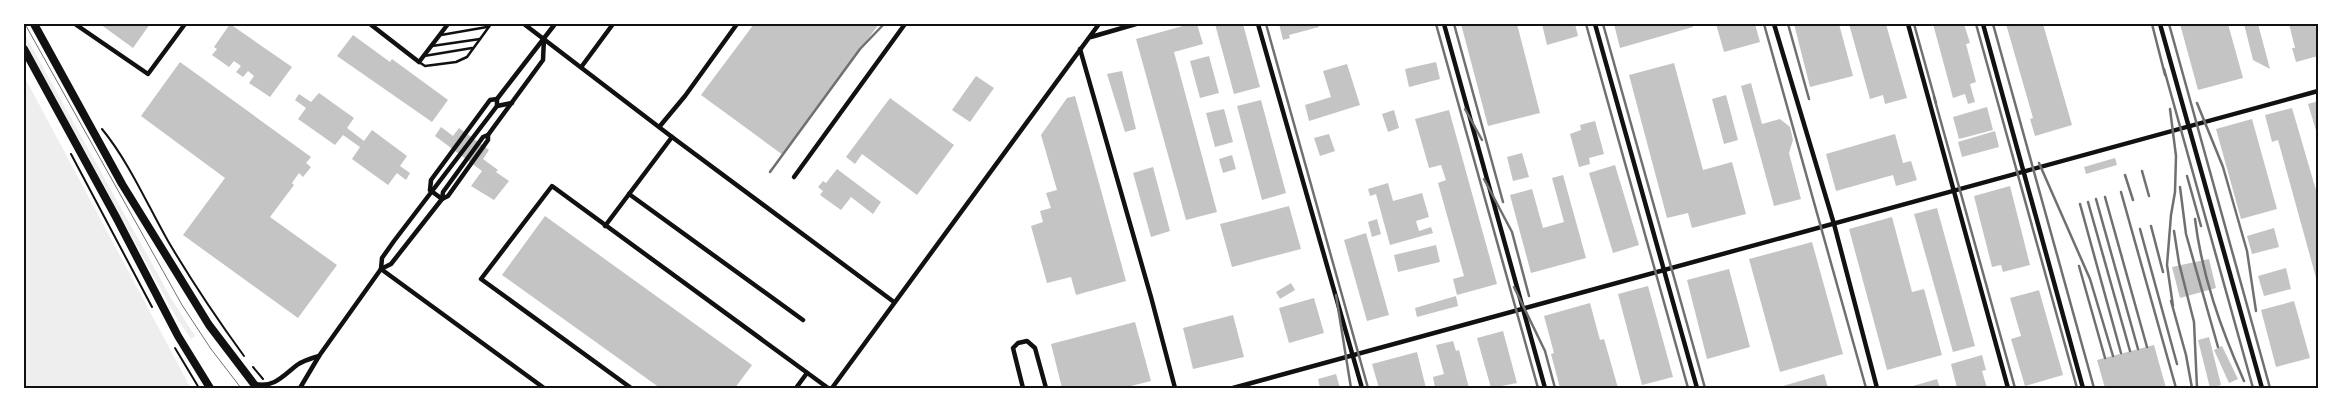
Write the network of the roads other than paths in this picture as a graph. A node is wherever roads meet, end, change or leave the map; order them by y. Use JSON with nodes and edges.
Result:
{"nodes":[{"id":1,"x":34,"y":24,"type":"edge"},
{"id":2,"x":76,"y":24,"type":"edge"},
{"id":3,"x":185,"y":24,"type":"edge"},
{"id":4,"x":370,"y":24,"type":"edge"},
{"id":5,"x":448,"y":24,"type":"edge"},
{"id":6,"x":524,"y":24,"type":"edge"},
{"id":7,"x":555,"y":24,"type":"edge"},
{"id":8,"x":613,"y":24,"type":"edge"},
{"id":9,"x":737,"y":24,"type":"edge"},
{"id":10,"x":904,"y":24,"type":"edge"},
{"id":11,"x":1099,"y":24,"type":"edge"},
{"id":12,"x":1136,"y":24,"type":"edge"},
{"id":13,"x":1258,"y":24,"type":"edge"},
{"id":14,"x":1444,"y":24,"type":"edge"},
{"id":15,"x":1595,"y":24,"type":"edge"},
{"id":16,"x":1774,"y":24,"type":"edge"},
{"id":17,"x":1908,"y":24,"type":"edge"},
{"id":18,"x":1983,"y":24,"type":"edge"},
{"id":19,"x":2160,"y":24,"type":"edge"},
{"id":20,"x":490,"y":25,"type":"edge"},
{"id":21,"x":440,"y":36,"type":"junction"},
{"id":22,"x":1089,"y":37,"type":"junction"},
{"id":23,"x":544,"y":38,"type":"junction"},
{"id":24,"x":480,"y":39,"type":"junction"},
{"id":25,"x":432,"y":46,"type":"junction"},
{"id":26,"x":474,"y":48,"type":"junction"},
{"id":27,"x":1080,"y":49,"type":"junction"},
{"id":28,"x":24,"y":50,"type":"edge"},
{"id":29,"x":424,"y":56,"type":"junction"},
{"id":30,"x":419,"y":62,"type":"junction"},
{"id":31,"x":582,"y":66,"type":"junction"},
{"id":32,"x":2318,"y":91,"type":"edge"},
{"id":33,"x":497,"y":99,"type":"junction"},
{"id":34,"x":512,"y":103,"type":"junction"},
{"id":35,"x":497,"y":106,"type":"junction"},
{"id":36,"x":660,"y":126,"type":"junction"},
{"id":37,"x":2188,"y":126,"type":"junction"},
{"id":38,"x":672,"y":137,"type":"junction"},
{"id":39,"x":2024,"y":172,"type":"junction"},
{"id":40,"x":794,"y":177,"type":"dead end"},
{"id":41,"x":430,"y":190,"type":"junction"},
{"id":42,"x":1954,"y":191,"type":"junction"},
{"id":43,"x":629,"y":194,"type":"junction"},
{"id":44,"x":442,"y":199,"type":"junction"},
{"id":45,"x":1834,"y":224,"type":"junction"},
{"id":46,"x":605,"y":226,"type":"junction"},
{"id":47,"x":381,"y":269,"type":"junction"},
{"id":48,"x":1665,"y":270,"type":"junction"},
{"id":49,"x":894,"y":302,"type":"junction"},
{"id":50,"x":1523,"y":309,"type":"junction"},
{"id":51,"x":803,"y":320,"type":"dead end"},
{"id":52,"x":1353,"y":355,"type":"junction"},
{"id":53,"x":319,"y":356,"type":"junction"},
{"id":54,"x":807,"y":373,"type":"junction"},
{"id":55,"x":255,"y":386,"type":"edge"},
{"id":56,"x":210,"y":388,"type":"edge"},
{"id":57,"x":301,"y":388,"type":"edge"},
{"id":58,"x":544,"y":388,"type":"edge"},
{"id":59,"x":631,"y":388,"type":"edge"},
{"id":60,"x":796,"y":388,"type":"edge"},
{"id":61,"x":830,"y":388,"type":"edge"},
{"id":62,"x":1023,"y":388,"type":"edge"},
{"id":63,"x":1046,"y":388,"type":"edge"},
{"id":64,"x":1175,"y":388,"type":"edge"},
{"id":65,"x":1233,"y":388,"type":"edge"},
{"id":66,"x":1362,"y":388,"type":"edge"},
{"id":67,"x":1545,"y":388,"type":"edge"},
{"id":68,"x":1697,"y":388,"type":"edge"},
{"id":69,"x":1877,"y":388,"type":"edge"},
{"id":70,"x":2008,"y":388,"type":"edge"},
{"id":71,"x":2084,"y":388,"type":"edge"},
{"id":72,"x":2262,"y":388,"type":"edge"}],
"edges":[{"from":1,"to":55,"type":"main road"},
{"from":2,"to":3,"type":"street"},
{"from":4,"to":30,"type":"street"},
{"from":5,"to":21,"type":"street"},
{"from":6,"to":23,"type":"street"},
{"from":7,"to":23,"type":"street"},
{"from":8,"to":31,"type":"street"},
{"from":9,"to":36,"type":"street"},
{"from":10,"to":40,"type":"street"},
{"from":11,"to":22,"type":"street"},
{"from":12,"to":22,"type":"street"},
{"from":13,"to":52,"type":"street"},
{"from":14,"to":50,"type":"street"},
{"from":15,"to":48,"type":"street"},
{"from":16,"to":45,"type":"street"},
{"from":17,"to":42,"type":"street"},
{"from":18,"to":39,"type":"street"},
{"from":19,"to":37,"type":"street"},
{"from":20,"to":21,"type":"lane"},
{"from":20,"to":24,"type":"lane"},
{"from":21,"to":25,"type":"street"},
{"from":22,"to":27,"type":"street"},
{"from":23,"to":31,"type":"street"},
{"from":23,"to":33,"type":"street"},
{"from":23,"to":34,"type":"street"},
{"from":24,"to":25,"type":"lane"},
{"from":24,"to":26,"type":"lane"},
{"from":25,"to":29,"type":"street"},
{"from":26,"to":29,"type":"lane"},
{"from":26,"to":30,"type":"lane"},
{"from":27,"to":49,"type":"street"},
{"from":27,"to":64,"type":"street"},
{"from":28,"to":56,"type":"main road"},
{"from":29,"to":30,"type":"street"},
{"from":31,"to":36,"type":"street"},
{"from":32,"to":37,"type":"street"},
{"from":33,"to":35,"type":"street"},
{"from":33,"to":41,"type":"street"},
{"from":34,"to":35,"type":"street"},
{"from":34,"to":44,"type":"street"},
{"from":35,"to":41,"type":"street"},
{"from":36,"to":38,"type":"street"},
{"from":37,"to":39,"type":"street"},
{"from":37,"to":72,"type":"street"},
{"from":38,"to":43,"type":"street"},
{"from":38,"to":49,"type":"street"},
{"from":39,"to":42,"type":"street"},
{"from":39,"to":71,"type":"street"},
{"from":41,"to":44,"type":"street"},
{"from":41,"to":47,"type":"street"},
{"from":42,"to":45,"type":"street"},
{"from":42,"to":70,"type":"street"},
{"from":43,"to":46,"type":"street"},
{"from":43,"to":51,"type":"street"},
{"from":44,"to":47,"type":"street"},
{"from":45,"to":48,"type":"street"},
{"from":45,"to":69,"type":"street"},
{"from":46,"to":54,"type":"street"},
{"from":46,"to":59,"type":"street"},
{"from":47,"to":53,"type":"street"},
{"from":47,"to":58,"type":"street"},
{"from":48,"to":50,"type":"street"},
{"from":48,"to":68,"type":"street"},
{"from":49,"to":61,"type":"street"},
{"from":50,"to":52,"type":"street"},
{"from":50,"to":67,"type":"street"},
{"from":52,"to":65,"type":"street"},
{"from":52,"to":66,"type":"street"},
{"from":53,"to":55,"type":"street"},
{"from":53,"to":57,"type":"street"},
{"from":54,"to":60,"type":"street"},
{"from":54,"to":61,"type":"street"},
{"from":62,"to":63,"type":"street"}]}
